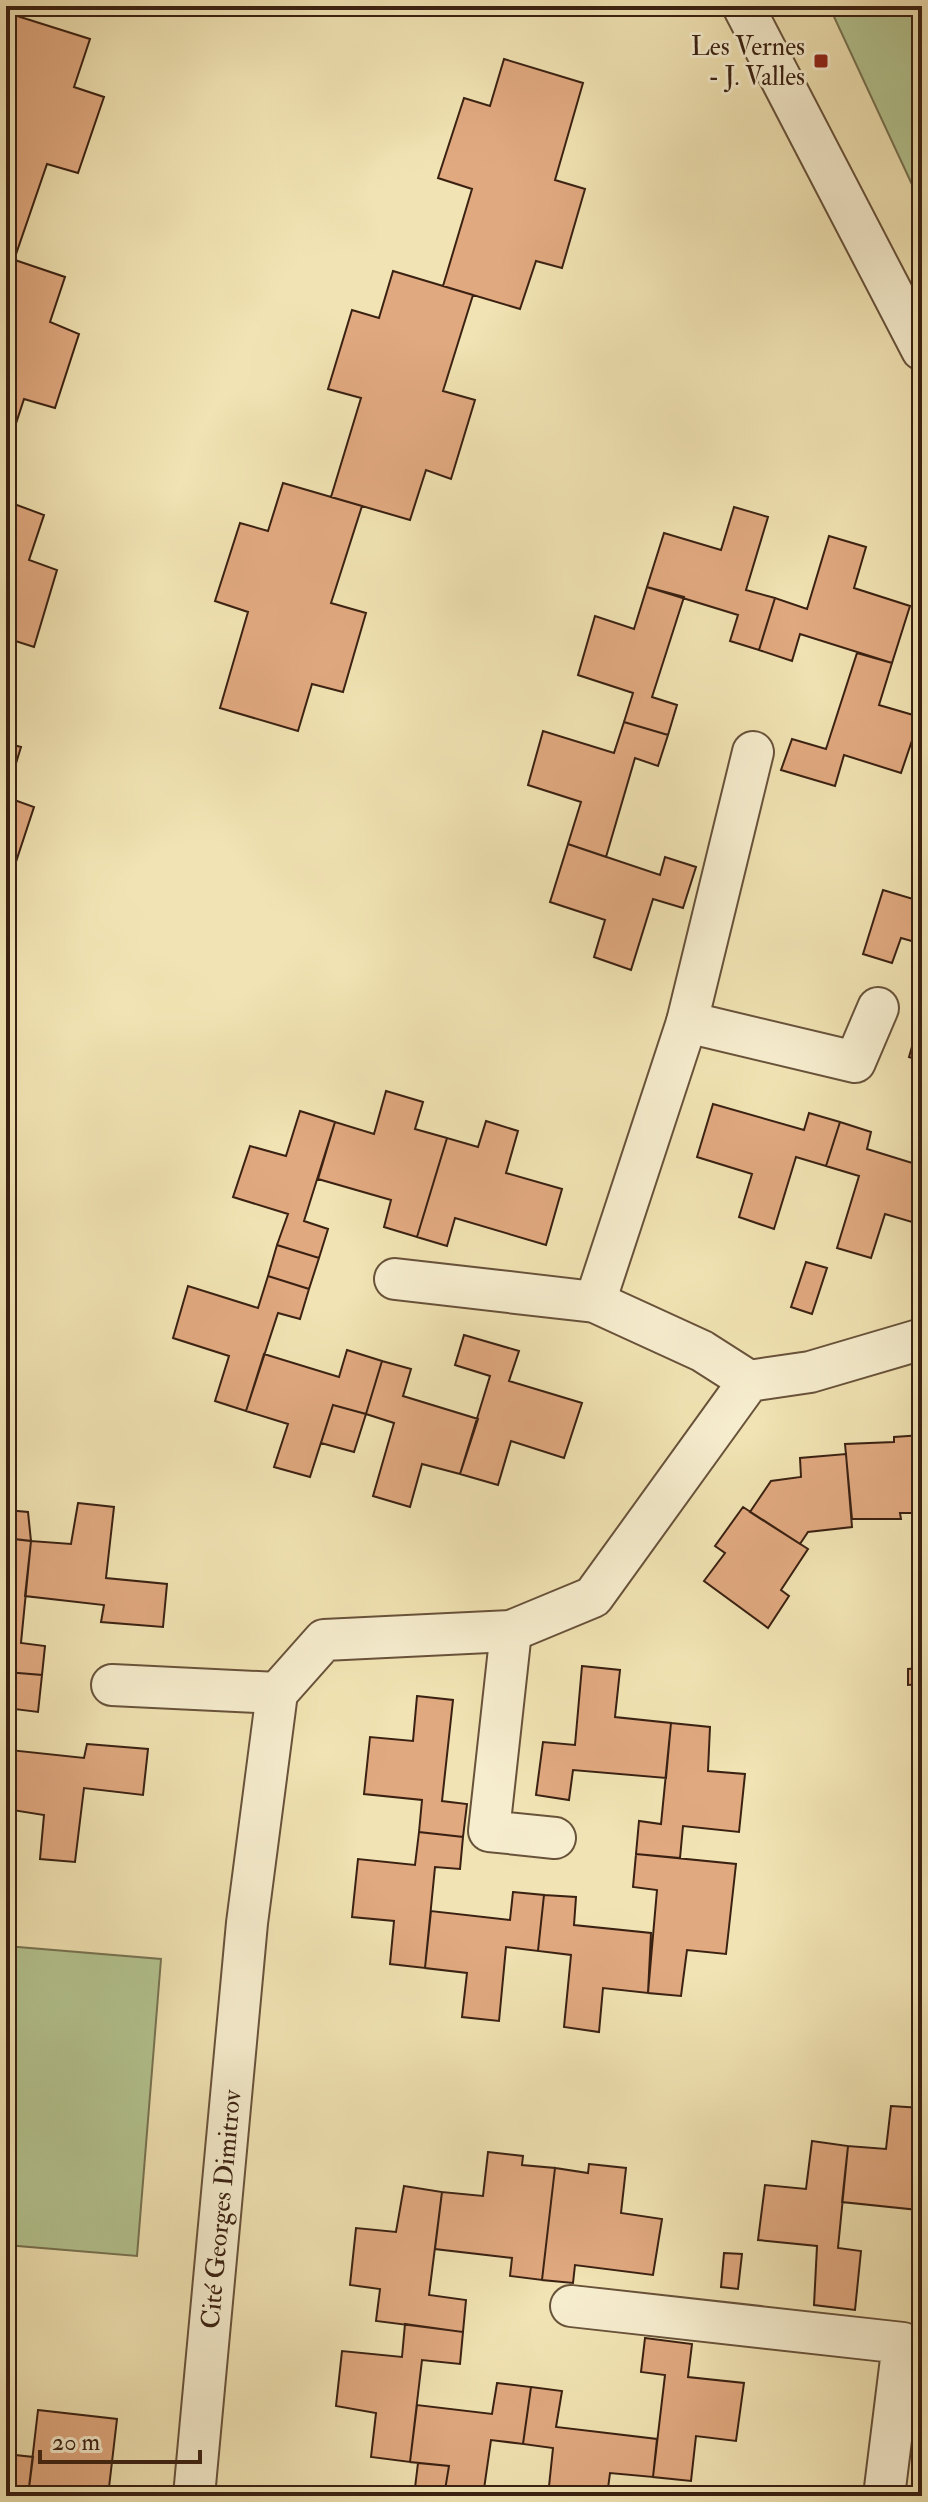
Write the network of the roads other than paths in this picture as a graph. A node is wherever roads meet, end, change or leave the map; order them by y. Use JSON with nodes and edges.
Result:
{"nodes":[{"id":1,"x":743,"y":6,"type":"edge"},
{"id":2,"x":922,"y":350,"type":"edge"},
{"id":3,"x":753,"y":752,"type":"dead end"},
{"id":4,"x":878,"y":1008,"type":"dead end"},
{"id":5,"x":687,"y":1022,"type":"junction"},
{"id":6,"x":395,"y":1279,"type":"dead end"},
{"id":7,"x":595,"y":1302,"type":"junction"},
{"id":8,"x":922,"y":1339,"type":"edge"},
{"id":9,"x":749,"y":1381,"type":"junction"},
{"id":10,"x":511,"y":1631,"type":"junction"},
{"id":11,"x":112,"y":1685,"type":"dead end"},
{"id":12,"x":277,"y":1693,"type":"junction"},
{"id":13,"x":555,"y":1838,"type":"dead end"},
{"id":14,"x":571,"y":2306,"type":"dead end"},
{"id":15,"x":194,"y":2496,"type":"edge"},
{"id":16,"x":884,"y":2496,"type":"edge"}],
"edges":[{"from":1,"to":2,"type":"street"},
{"from":3,"to":5,"type":"street"},
{"from":4,"to":5,"type":"street"},
{"from":5,"to":7,"type":"street"},
{"from":6,"to":7,"type":"street"},
{"from":7,"to":9,"type":"street"},
{"from":8,"to":9,"type":"street"},
{"from":9,"to":10,"type":"street"},
{"from":10,"to":12,"type":"street"},
{"from":10,"to":13,"type":"street"},
{"from":11,"to":12,"type":"street"},
{"from":12,"to":15,"type":"street","name":"Cité Georges Dimitrov"},
{"from":14,"to":16,"type":"street"}]}
